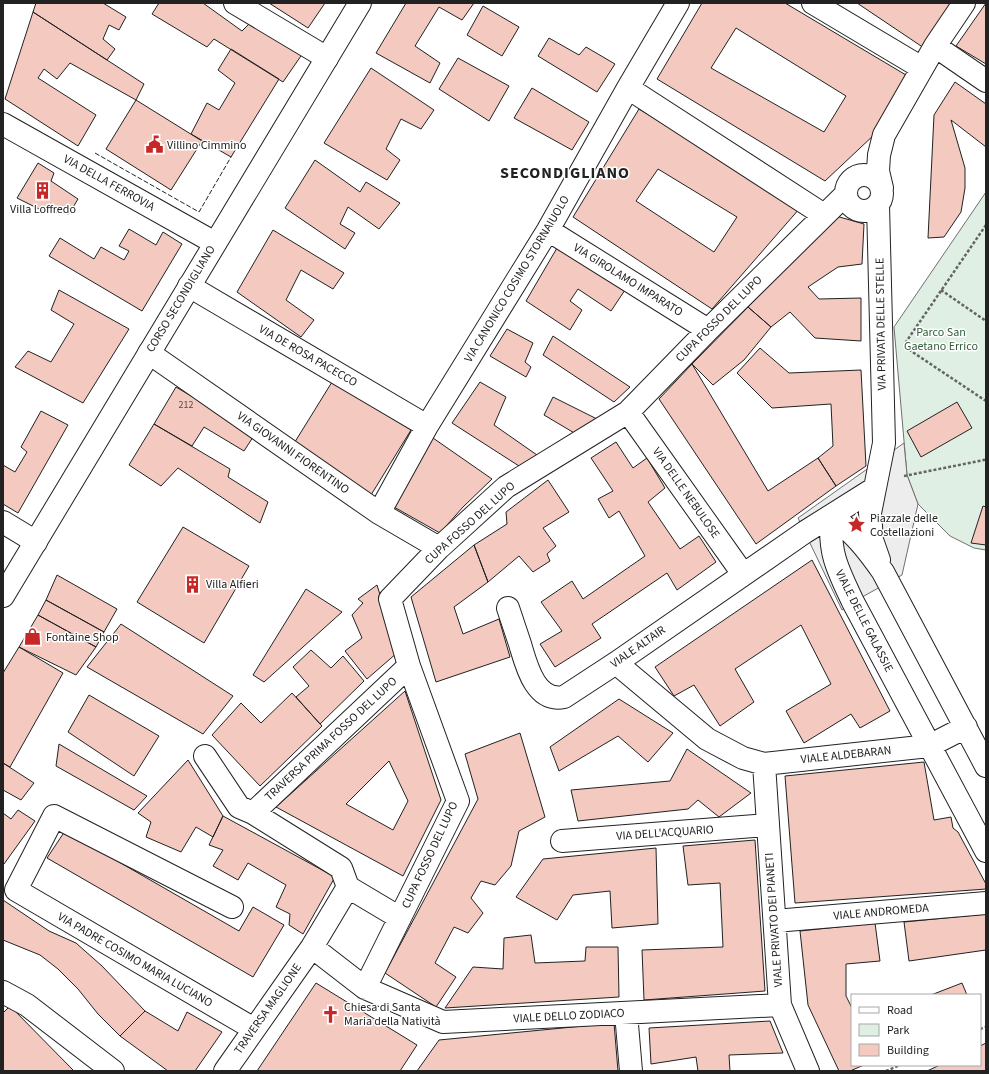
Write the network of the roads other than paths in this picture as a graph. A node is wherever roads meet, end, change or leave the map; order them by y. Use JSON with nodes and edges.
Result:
{"nodes":[{"id":1,"x":235,"y":3,"type":"edge"},
{"id":2,"x":360,"y":3,"type":"edge"},
{"id":3,"x":678,"y":3,"type":"edge"},
{"id":4,"x":813,"y":3,"type":"edge"},
{"id":5,"x":964,"y":3,"type":"edge"},
{"id":6,"x":936,"y":46,"type":"junction"},
{"id":7,"x":327,"y":58,"type":"junction"},
{"id":8,"x":922,"y":68,"type":"junction"},
{"id":9,"x":986,"y":81,"type":"edge"},
{"id":10,"x":628,"y":88,"type":"junction"},
{"id":11,"x":3,"y":124,"type":"edge"},
{"id":12,"x":846,"y":194,"type":"junction"},
{"id":13,"x":880,"y":196,"type":"junction"},
{"id":14,"x":824,"y":216,"type":"junction"},
{"id":15,"x":548,"y":230,"type":"junction"},
{"id":16,"x":215,"y":243,"type":"junction"},
{"id":17,"x":189,"y":286,"type":"junction"},
{"id":18,"x":708,"y":330,"type":"junction"},
{"id":19,"x":149,"y":353,"type":"junction"},
{"id":20,"x":628,"y":412,"type":"junction"},
{"id":21,"x":427,"y":426,"type":"junction"},
{"id":22,"x":875,"y":488,"type":"junction"},
{"id":23,"x":379,"y":513,"type":"junction"},
{"id":24,"x":832,"y":516,"type":"junction"},
{"id":25,"x":3,"y":522,"type":"edge"},
{"id":26,"x":36,"y":542,"type":"junction"},
{"id":27,"x":439,"y":548,"type":"junction"},
{"id":28,"x":883,"y":572,"type":"junction"},
{"id":29,"x":743,"y":574,"type":"junction"},
{"id":30,"x":3,"y":596,"type":"edge"},
{"id":31,"x":508,"y":608,"type":"dead end"},
{"id":32,"x":616,"y":663,"type":"junction"},
{"id":33,"x":409,"y":666,"type":"junction"},
{"id":34,"x":966,"y":727,"type":"junction"},
{"id":35,"x":929,"y":746,"type":"junction"},
{"id":36,"x":205,"y":756,"type":"dead end"},
{"id":37,"x":764,"y":764,"type":"junction"},
{"id":38,"x":986,"y":766,"type":"edge"},
{"id":39,"x":253,"y":813,"type":"junction"},
{"id":40,"x":768,"y":825,"type":"junction"},
{"id":41,"x":562,"y":841,"type":"dead end"},
{"id":42,"x":986,"y":851,"type":"edge"},
{"id":43,"x":348,"y":887,"type":"junction"},
{"id":44,"x":986,"y":903,"type":"edge"},
{"id":45,"x":232,"y":907,"type":"dead end"},
{"id":46,"x":400,"y":918,"type":"junction"},
{"id":47,"x":775,"y":921,"type":"junction"},
{"id":48,"x":312,"y":946,"type":"junction"},
{"id":49,"x":365,"y":988,"type":"junction"},
{"id":50,"x":3,"y":992,"type":"edge"},
{"id":51,"x":780,"y":1005,"type":"junction"},
{"id":52,"x":626,"y":1013,"type":"junction"},
{"id":53,"x":254,"y":1029,"type":"junction"},
{"id":54,"x":113,"y":1071,"type":"edge"},
{"id":55,"x":225,"y":1071,"type":"edge"},
{"id":56,"x":631,"y":1071,"type":"edge"},
{"id":57,"x":808,"y":1071,"type":"edge"}],
"edges":[{"from":1,"to":7,"type":"street"},
{"from":2,"to":7,"type":"street","name":"CORSO SECONDIGLIANO"},
{"from":3,"to":10,"type":"street","name":"VIA CANONICO COSIMO STORNAIUOLO"},
{"from":4,"to":8,"type":"street"},
{"from":5,"to":6,"type":"street"},
{"from":6,"to":8,"type":"street"},
{"from":6,"to":9,"type":"street"},
{"from":7,"to":16,"type":"street","name":"CORSO SECONDIGLIANO"},
{"from":8,"to":13,"type":"street"},
{"from":10,"to":14,"type":"street"},
{"from":10,"to":15,"type":"street","name":"VIA CANONICO COSIMO STORNAIUOLO"},
{"from":11,"to":16,"type":"street","name":"VIA DELLA FERROVIA"},
{"from":12,"to":13,"type":"street"},
{"from":12,"to":13,"type":"street"},
{"from":12,"to":14,"type":"street","name":"CUPA FOSSO DEL LUPO"},
{"from":13,"to":22,"type":"street","name":"VIA PRIVATA DELLE STELLE"},
{"from":14,"to":18,"type":"street","name":"CUPA FOSSO DEL LUPO"},
{"from":15,"to":18,"type":"street","name":"VIA GIROLAMO IMPARATO"},
{"from":15,"to":21,"type":"street","name":"VIA CANONICO COSIMO STORNAIUOLO"},
{"from":16,"to":17,"type":"street","name":"CORSO SECONDIGLIANO"},
{"from":17,"to":19,"type":"street","name":"CORSO SECONDIGLIANO"},
{"from":17,"to":21,"type":"street","name":"VIA DE ROSA PACECCO"},
{"from":18,"to":20,"type":"street","name":"CUPA FOSSO DEL LUPO"},
{"from":19,"to":23,"type":"street","name":"VIA GIOVANNI FIORENTINO"},
{"from":19,"to":26,"type":"street","name":"CORSO SECONDIGLIANO"},
{"from":20,"to":27,"type":"street","name":"CUPA FOSSO DEL LUPO"},
{"from":20,"to":29,"type":"street","name":"VIA DELLE NEBULOSE"},
{"from":21,"to":23,"type":"street","name":"VIA CANONICO COSIMO STORNAIUOLO"},
{"from":22,"to":24,"type":"street"},
{"from":22,"to":28,"type":"street"},
{"from":23,"to":27,"type":"street","name":"VIA GIOVANNI FIORENTINO"},
{"from":24,"to":28,"type":"street"},
{"from":24,"to":29,"type":"street","name":"VIALE ALTAIR"},
{"from":24,"to":35,"type":"street","name":"VIALE DELLE GALASSIE"},
{"from":25,"to":26,"type":"street"},
{"from":26,"to":30,"type":"street","name":"CORSO SECONDIGLIANO"},
{"from":27,"to":33,"type":"street","name":"CUPA FOSSO DEL LUPO"},
{"from":28,"to":34,"type":"street"},
{"from":29,"to":32,"type":"street","name":"VIALE ALTAIR"},
{"from":31,"to":32,"type":"street","name":"VIALE ALTAIR"},
{"from":32,"to":37,"type":"street"},
{"from":33,"to":39,"type":"street","name":"TRAVERSA PRIMA FOSSO DEL LUPO"},
{"from":33,"to":46,"type":"street","name":"CUPA FOSSO DEL LUPO"},
{"from":34,"to":35,"type":"street"},
{"from":34,"to":38,"type":"street"},
{"from":35,"to":37,"type":"street","name":"VIALE ALDEBARAN"},
{"from":35,"to":42,"type":"street","name":"VIALE DELLE GALASSIE"},
{"from":36,"to":39,"type":"street"},
{"from":37,"to":40,"type":"street","name":"VIALE PRIVATO DEI PIANETI"},
{"from":39,"to":43,"type":"street"},
{"from":40,"to":41,"type":"street","name":"VIA DELL'ACQUARIO"},
{"from":40,"to":47,"type":"street","name":"VIALE PRIVATO DEI PIANETI"},
{"from":43,"to":46,"type":"street"},
{"from":43,"to":48,"type":"street","name":"TRAVERSA MAGLIONE"},
{"from":44,"to":47,"type":"street","name":"VIALE ANDROMEDA"},
{"from":45,"to":53,"type":"street","name":"VIA PADRE COSIMO MARIA LUCIANO"},
{"from":46,"to":49,"type":"street","name":"CUPA FOSSO DEL LUPO"},
{"from":47,"to":51,"type":"street","name":"VIALE PRIVATO DEI PIANETI"},
{"from":48,"to":49,"type":"street","name":"VIALE DELLO ZODIACO"},
{"from":48,"to":53,"type":"street","name":"TRAVERSA MAGLIONE"},
{"from":49,"to":52,"type":"street","name":"VIALE DELLO ZODIACO"},
{"from":50,"to":54,"type":"street"},
{"from":51,"to":52,"type":"street","name":"VIALE DELLO ZODIACO"},
{"from":51,"to":57,"type":"street","name":"VIALE PRIVATO DEI PIANETI"},
{"from":52,"to":56,"type":"street"},
{"from":53,"to":55,"type":"street","name":"TRAVERSA MAGLIONE"}]}
